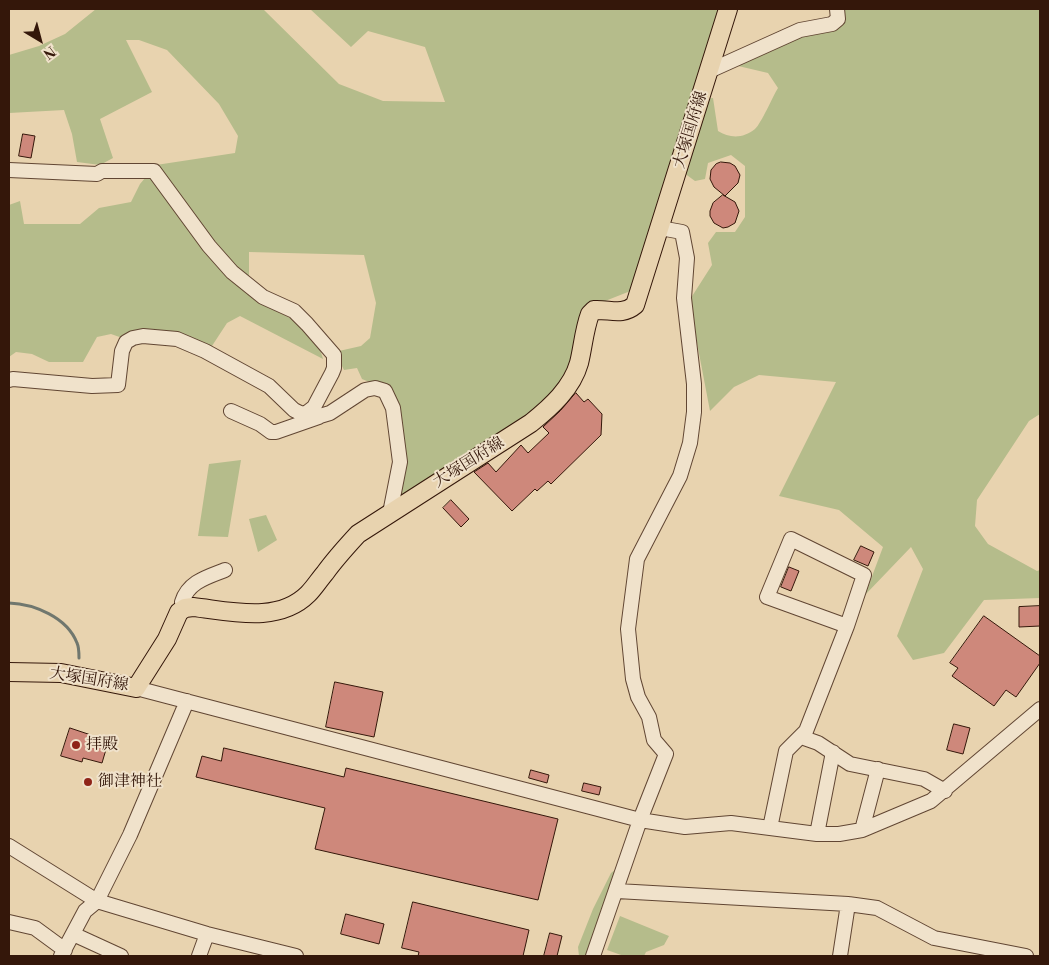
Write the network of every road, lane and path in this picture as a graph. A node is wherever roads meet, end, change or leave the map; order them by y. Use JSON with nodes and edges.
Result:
{"nodes":[{"id":1,"x":728,"y":9,"type":"edge"},
{"id":2,"x":837,"y":9,"type":"edge"},
{"id":3,"x":709,"y":71,"type":"junction"},
{"id":4,"x":9,"y":170,"type":"edge"},
{"id":5,"x":660,"y":228,"type":"junction"},
{"id":6,"x":9,"y":380,"type":"edge"},
{"id":7,"x":231,"y":411,"type":"dead end"},
{"id":8,"x":305,"y":414,"type":"junction"},
{"id":9,"x":320,"y":416,"type":"junction"},
{"id":10,"x":390,"y":513,"type":"junction"},
{"id":11,"x":225,"y":570,"type":"dead end"},
{"id":12,"x":185,"y":608,"type":"junction"},
{"id":13,"x":847,"y":626,"type":"junction"},
{"id":14,"x":9,"y":672,"type":"edge"},
{"id":15,"x":136,"y":688,"type":"junction"},
{"id":16,"x":187,"y":701,"type":"junction"},
{"id":17,"x":1040,"y":708,"type":"edge"},
{"id":18,"x":801,"y":737,"type":"junction"},
{"id":19,"x":833,"y":752,"type":"junction"},
{"id":20,"x":878,"y":769,"type":"junction"},
{"id":21,"x":945,"y":791,"type":"junction"},
{"id":22,"x":640,"y":820,"type":"junction"},
{"id":23,"x":770,"y":828,"type":"junction"},
{"id":24,"x":862,"y":830,"type":"junction"},
{"id":25,"x":817,"y":834,"type":"junction"},
{"id":26,"x":9,"y":846,"type":"edge"},
{"id":27,"x":617,"y":891,"type":"junction"},
{"id":28,"x":97,"y":900,"type":"junction"},
{"id":29,"x":848,"y":904,"type":"junction"},
{"id":30,"x":9,"y":922,"type":"edge"},
{"id":31,"x":73,"y":934,"type":"junction"},
{"id":32,"x":207,"y":934,"type":"junction"},
{"id":33,"x":260,"y":952,"type":"edge"},
{"id":34,"x":63,"y":953,"type":"edge"},
{"id":35,"x":121,"y":956,"type":"edge"},
{"id":36,"x":199,"y":956,"type":"edge"},
{"id":37,"x":296,"y":956,"type":"edge"},
{"id":38,"x":593,"y":956,"type":"edge"},
{"id":39,"x":840,"y":956,"type":"edge"},
{"id":40,"x":1026,"y":956,"type":"edge"}],
"edges":[{"from":1,"to":3,"type":"main road","name":"大塚国府線"},
{"from":2,"to":3,"type":"street"},
{"from":3,"to":5,"type":"main road","name":"大塚国府線"},
{"from":4,"to":8,"type":"street"},
{"from":5,"to":10,"type":"main road","name":"大塚国府線"},
{"from":5,"to":22,"type":"street"},
{"from":6,"to":8,"type":"street"},
{"from":7,"to":9,"type":"street"},
{"from":8,"to":9,"type":"street"},
{"from":9,"to":10,"type":"street"},
{"from":10,"to":12,"type":"main road","name":"大塚国府線"},
{"from":11,"to":12,"type":"street"},
{"from":12,"to":15,"type":"main road","name":"大塚国府線"},
{"from":13,"to":13,"type":"street"},
{"from":13,"to":18,"type":"street"},
{"from":14,"to":15,"type":"main road","name":"大塚国府線"},
{"from":15,"to":16,"type":"street"},
{"from":16,"to":22,"type":"street"},
{"from":16,"to":28,"type":"street"},
{"from":17,"to":21,"type":"street"},
{"from":18,"to":19,"type":"street"},
{"from":18,"to":23,"type":"street"},
{"from":19,"to":20,"type":"street"},
{"from":19,"to":25,"type":"street"},
{"from":20,"to":21,"type":"street"},
{"from":20,"to":24,"type":"street"},
{"from":21,"to":24,"type":"street"},
{"from":22,"to":23,"type":"street"},
{"from":22,"to":27,"type":"street"},
{"from":23,"to":25,"type":"street"},
{"from":24,"to":25,"type":"street"},
{"from":26,"to":28,"type":"street"},
{"from":27,"to":29,"type":"street"},
{"from":27,"to":38,"type":"street"},
{"from":28,"to":31,"type":"street"},
{"from":28,"to":32,"type":"street"},
{"from":29,"to":39,"type":"street"},
{"from":29,"to":40,"type":"street"},
{"from":30,"to":34,"type":"street"},
{"from":31,"to":34,"type":"street"},
{"from":31,"to":35,"type":"street"},
{"from":32,"to":33,"type":"street"},
{"from":32,"to":36,"type":"street"},
{"from":33,"to":37,"type":"street"}]}
